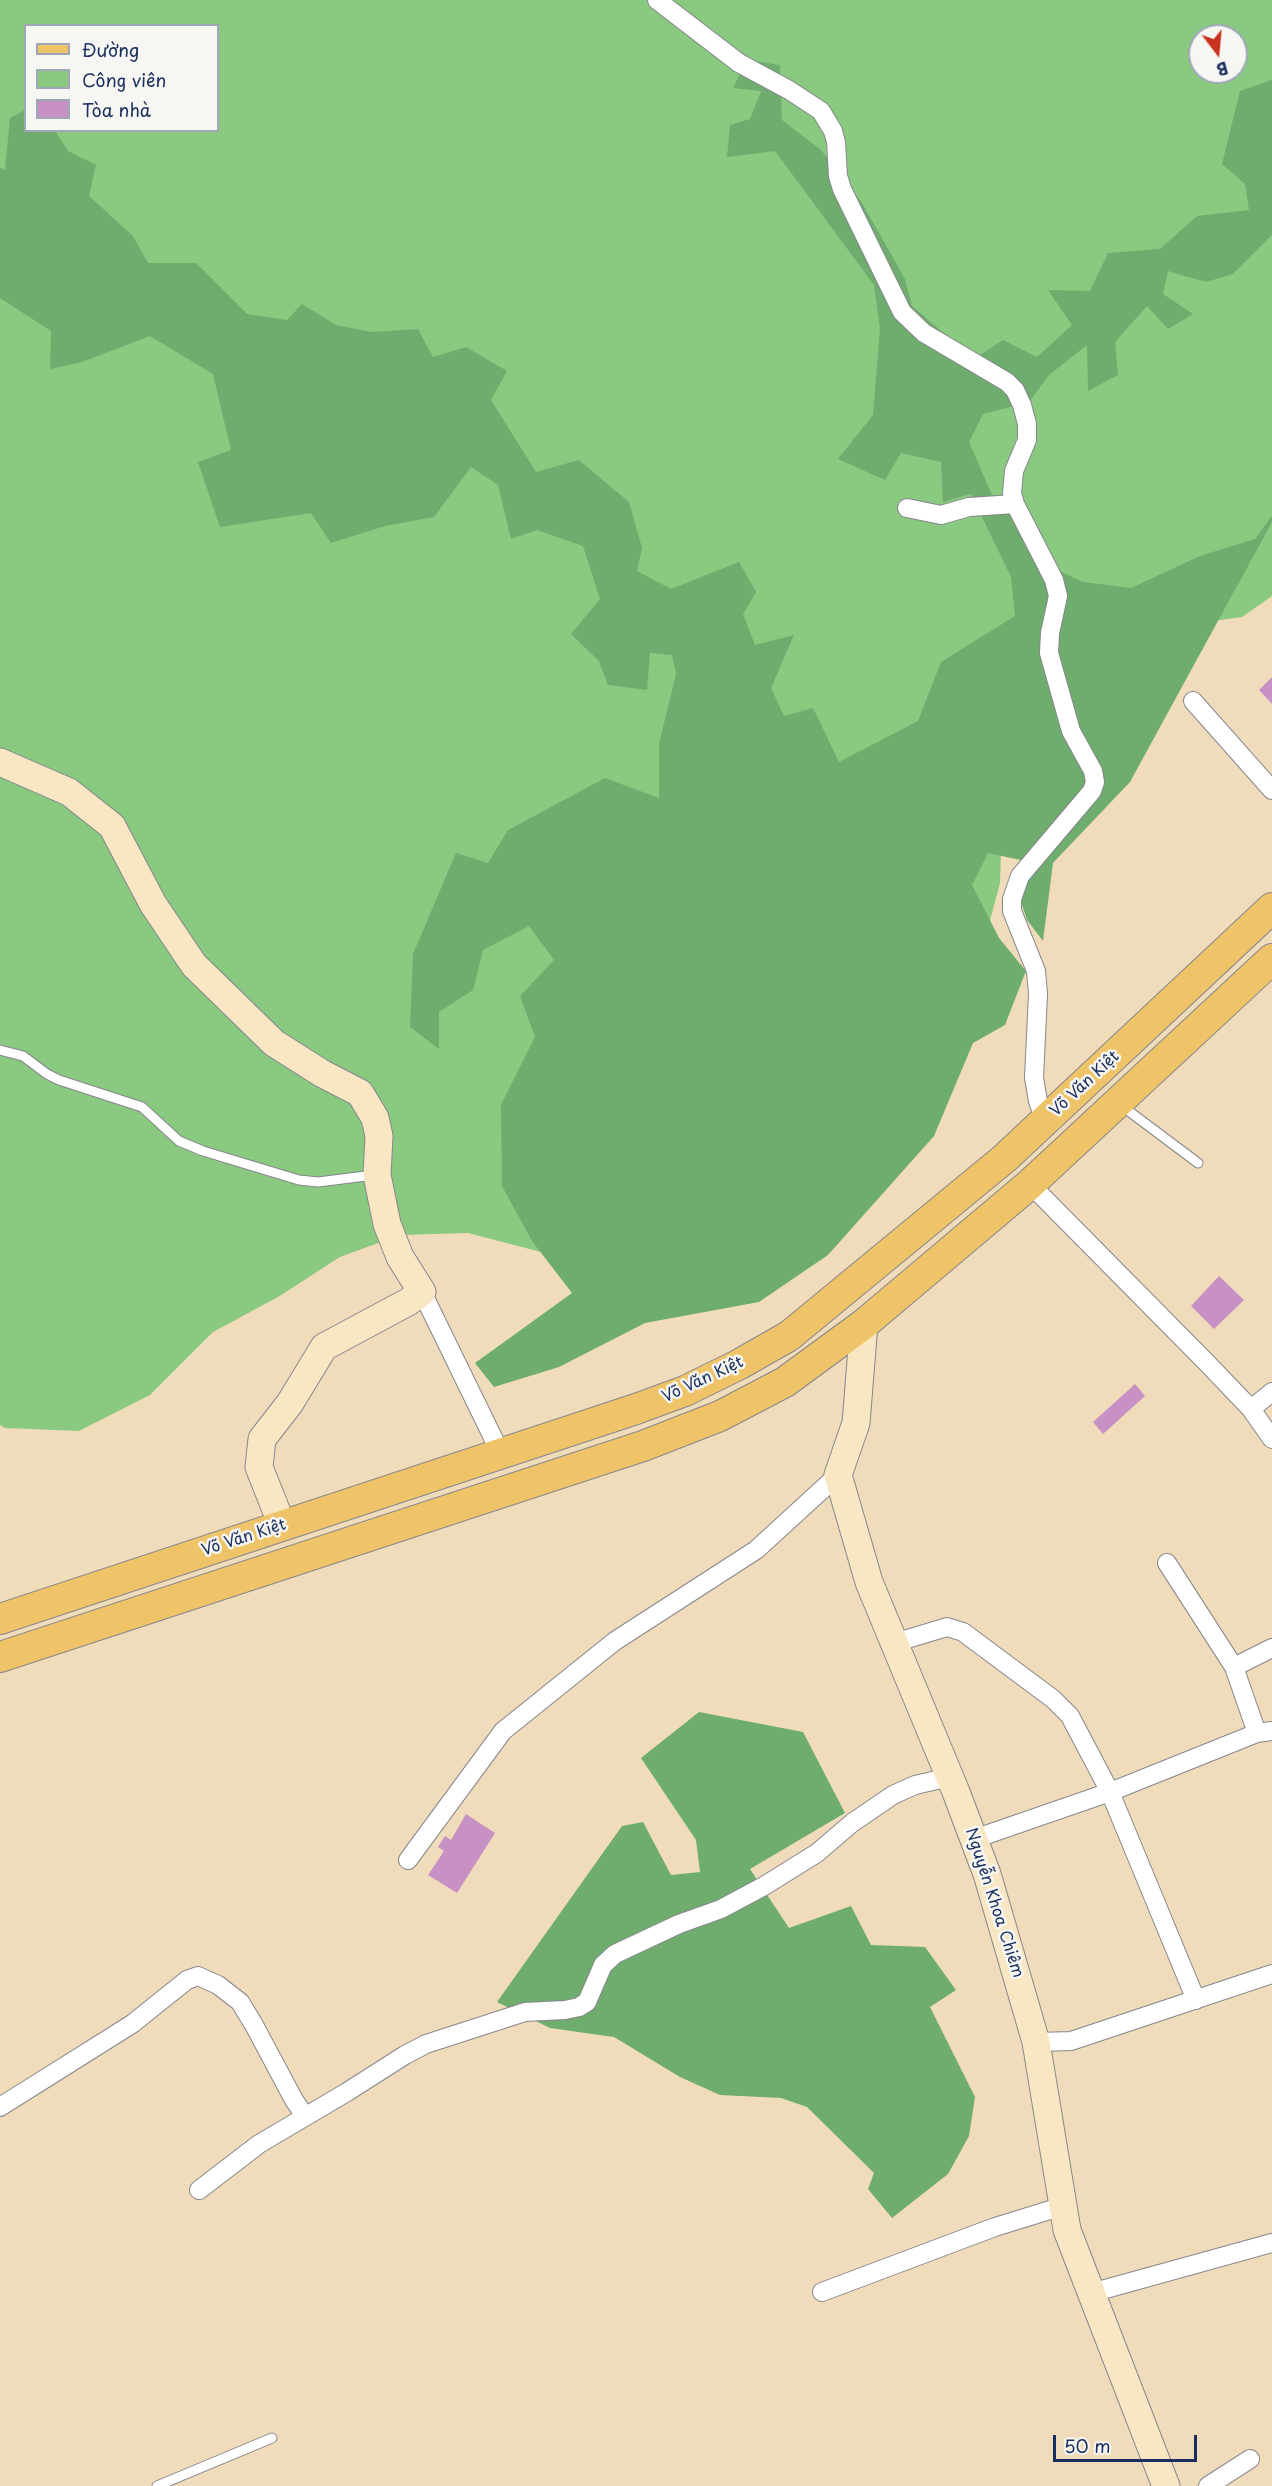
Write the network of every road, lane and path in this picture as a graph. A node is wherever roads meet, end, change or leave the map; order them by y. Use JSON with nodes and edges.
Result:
{"nodes":[{"id":1,"x":657,"y":0,"type":"edge"},
{"id":2,"x":1015,"y":504,"type":"junction"},
{"id":3,"x":908,"y":508,"type":"dead end"},
{"id":4,"x":1193,"y":701,"type":"dead end"},
{"id":5,"x":0,"y":762,"type":"edge"},
{"id":6,"x":1272,"y":790,"type":"edge"},
{"id":7,"x":1272,"y":908,"type":"edge"},
{"id":8,"x":1272,"y":959,"type":"edge"},
{"id":9,"x":0,"y":1050,"type":"edge"},
{"id":10,"x":1118,"y":1102,"type":"junction"},
{"id":11,"x":1045,"y":1121,"type":"junction"},
{"id":12,"x":1198,"y":1163,"type":"dead end"},
{"id":13,"x":377,"y":1175,"type":"junction"},
{"id":14,"x":1030,"y":1184,"type":"junction"},
{"id":15,"x":422,"y":1292,"type":"junction"},
{"id":16,"x":840,"y":1295,"type":"junction"},
{"id":17,"x":864,"y":1324,"type":"junction"},
{"id":18,"x":1272,"y":1392,"type":"edge"},
{"id":19,"x":1251,"y":1409,"type":"junction"},
{"id":20,"x":1272,"y":1439,"type":"edge"},
{"id":21,"x":500,"y":1452,"type":"junction"},
{"id":22,"x":838,"y":1474,"type":"junction"},
{"id":23,"x":282,"y":1525,"type":"junction"},
{"id":24,"x":292,"y":1561,"type":"junction"},
{"id":25,"x":1167,"y":1563,"type":"dead end"},
{"id":26,"x":0,"y":1618,"type":"edge"},
{"id":27,"x":894,"y":1643,"type":"junction"},
{"id":28,"x":1272,"y":1648,"type":"edge"},
{"id":29,"x":0,"y":1657,"type":"edge"},
{"id":30,"x":1234,"y":1667,"type":"junction"},
{"id":31,"x":1264,"y":1732,"type":"edge"},
{"id":32,"x":950,"y":1777,"type":"junction"},
{"id":33,"x":1110,"y":1792,"type":"junction"},
{"id":34,"x":974,"y":1839,"type":"junction"},
{"id":35,"x":408,"y":1860,"type":"dead end"},
{"id":36,"x":1272,"y":1974,"type":"edge"},
{"id":37,"x":1196,"y":2000,"type":"junction"},
{"id":38,"x":1036,"y":2042,"type":"junction"},
{"id":39,"x":0,"y":2107,"type":"edge"},
{"id":40,"x":305,"y":2116,"type":"junction"},
{"id":41,"x":199,"y":2190,"type":"dead end"},
{"id":42,"x":1063,"y":2206,"type":"junction"},
{"id":43,"x":1272,"y":2243,"type":"edge"},
{"id":44,"x":822,"y":2292,"type":"dead end"},
{"id":45,"x":1091,"y":2294,"type":"junction"},
{"id":46,"x":272,"y":2438,"type":"dead end"},
{"id":47,"x":1250,"y":2459,"type":"dead end"},
{"id":48,"x":157,"y":2486,"type":"edge"},
{"id":49,"x":1166,"y":2486,"type":"edge"},
{"id":50,"x":1208,"y":2486,"type":"edge"}],
"edges":[{"from":1,"to":2,"type":"street"},
{"from":2,"to":3,"type":"street"},
{"from":2,"to":11,"type":"street"},
{"from":4,"to":6,"type":"street"},
{"from":5,"to":13,"type":"street"},
{"from":7,"to":11,"type":"main road","name":"Võ Văn Kiệt"},
{"from":8,"to":10,"type":"main road"},
{"from":9,"to":13,"type":"lane"},
{"from":10,"to":12,"type":"lane"},
{"from":10,"to":14,"type":"main road"},
{"from":11,"to":16,"type":"main road","name":"Võ Văn Kiệt"},
{"from":13,"to":15,"type":"street"},
{"from":14,"to":17,"type":"main road"},
{"from":14,"to":19,"type":"street"},
{"from":15,"to":21,"type":"street"},
{"from":15,"to":23,"type":"street"},
{"from":16,"to":17,"type":"main road"},
{"from":16,"to":21,"type":"main road","name":"Võ Văn Kiệt"},
{"from":17,"to":22,"type":"street"},
{"from":17,"to":24,"type":"main road"},
{"from":18,"to":19,"type":"street"},
{"from":19,"to":20,"type":"street"},
{"from":21,"to":23,"type":"main road","name":"Võ Văn Kiệt"},
{"from":22,"to":27,"type":"street","name":"Nguyễn Khoa Chiêm"},
{"from":22,"to":35,"type":"street"},
{"from":23,"to":24,"type":"main road"},
{"from":23,"to":26,"type":"main road","name":"Võ Văn Kiệt"},
{"from":24,"to":29,"type":"main road"},
{"from":25,"to":30,"type":"street"},
{"from":27,"to":32,"type":"street","name":"Nguyễn Khoa Chiêm"},
{"from":27,"to":33,"type":"street"},
{"from":28,"to":30,"type":"street"},
{"from":30,"to":31,"type":"street"},
{"from":31,"to":33,"type":"street"},
{"from":32,"to":34,"type":"street","name":"Nguyễn Khoa Chiêm"},
{"from":32,"to":40,"type":"street"},
{"from":33,"to":34,"type":"street"},
{"from":33,"to":37,"type":"street"},
{"from":34,"to":38,"type":"street","name":"Nguyễn Khoa Chiêm"},
{"from":36,"to":37,"type":"street"},
{"from":37,"to":38,"type":"street"},
{"from":38,"to":42,"type":"street","name":"Nguyễn Khoa Chiêm"},
{"from":39,"to":40,"type":"street"},
{"from":40,"to":41,"type":"street"},
{"from":42,"to":44,"type":"street"},
{"from":42,"to":45,"type":"street","name":"Nguyễn Khoa Chiêm"},
{"from":43,"to":45,"type":"street"},
{"from":45,"to":49,"type":"street","name":"Nguyễn Khoa Chiêm"},
{"from":46,"to":48,"type":"lane"},
{"from":47,"to":50,"type":"street"}]}
